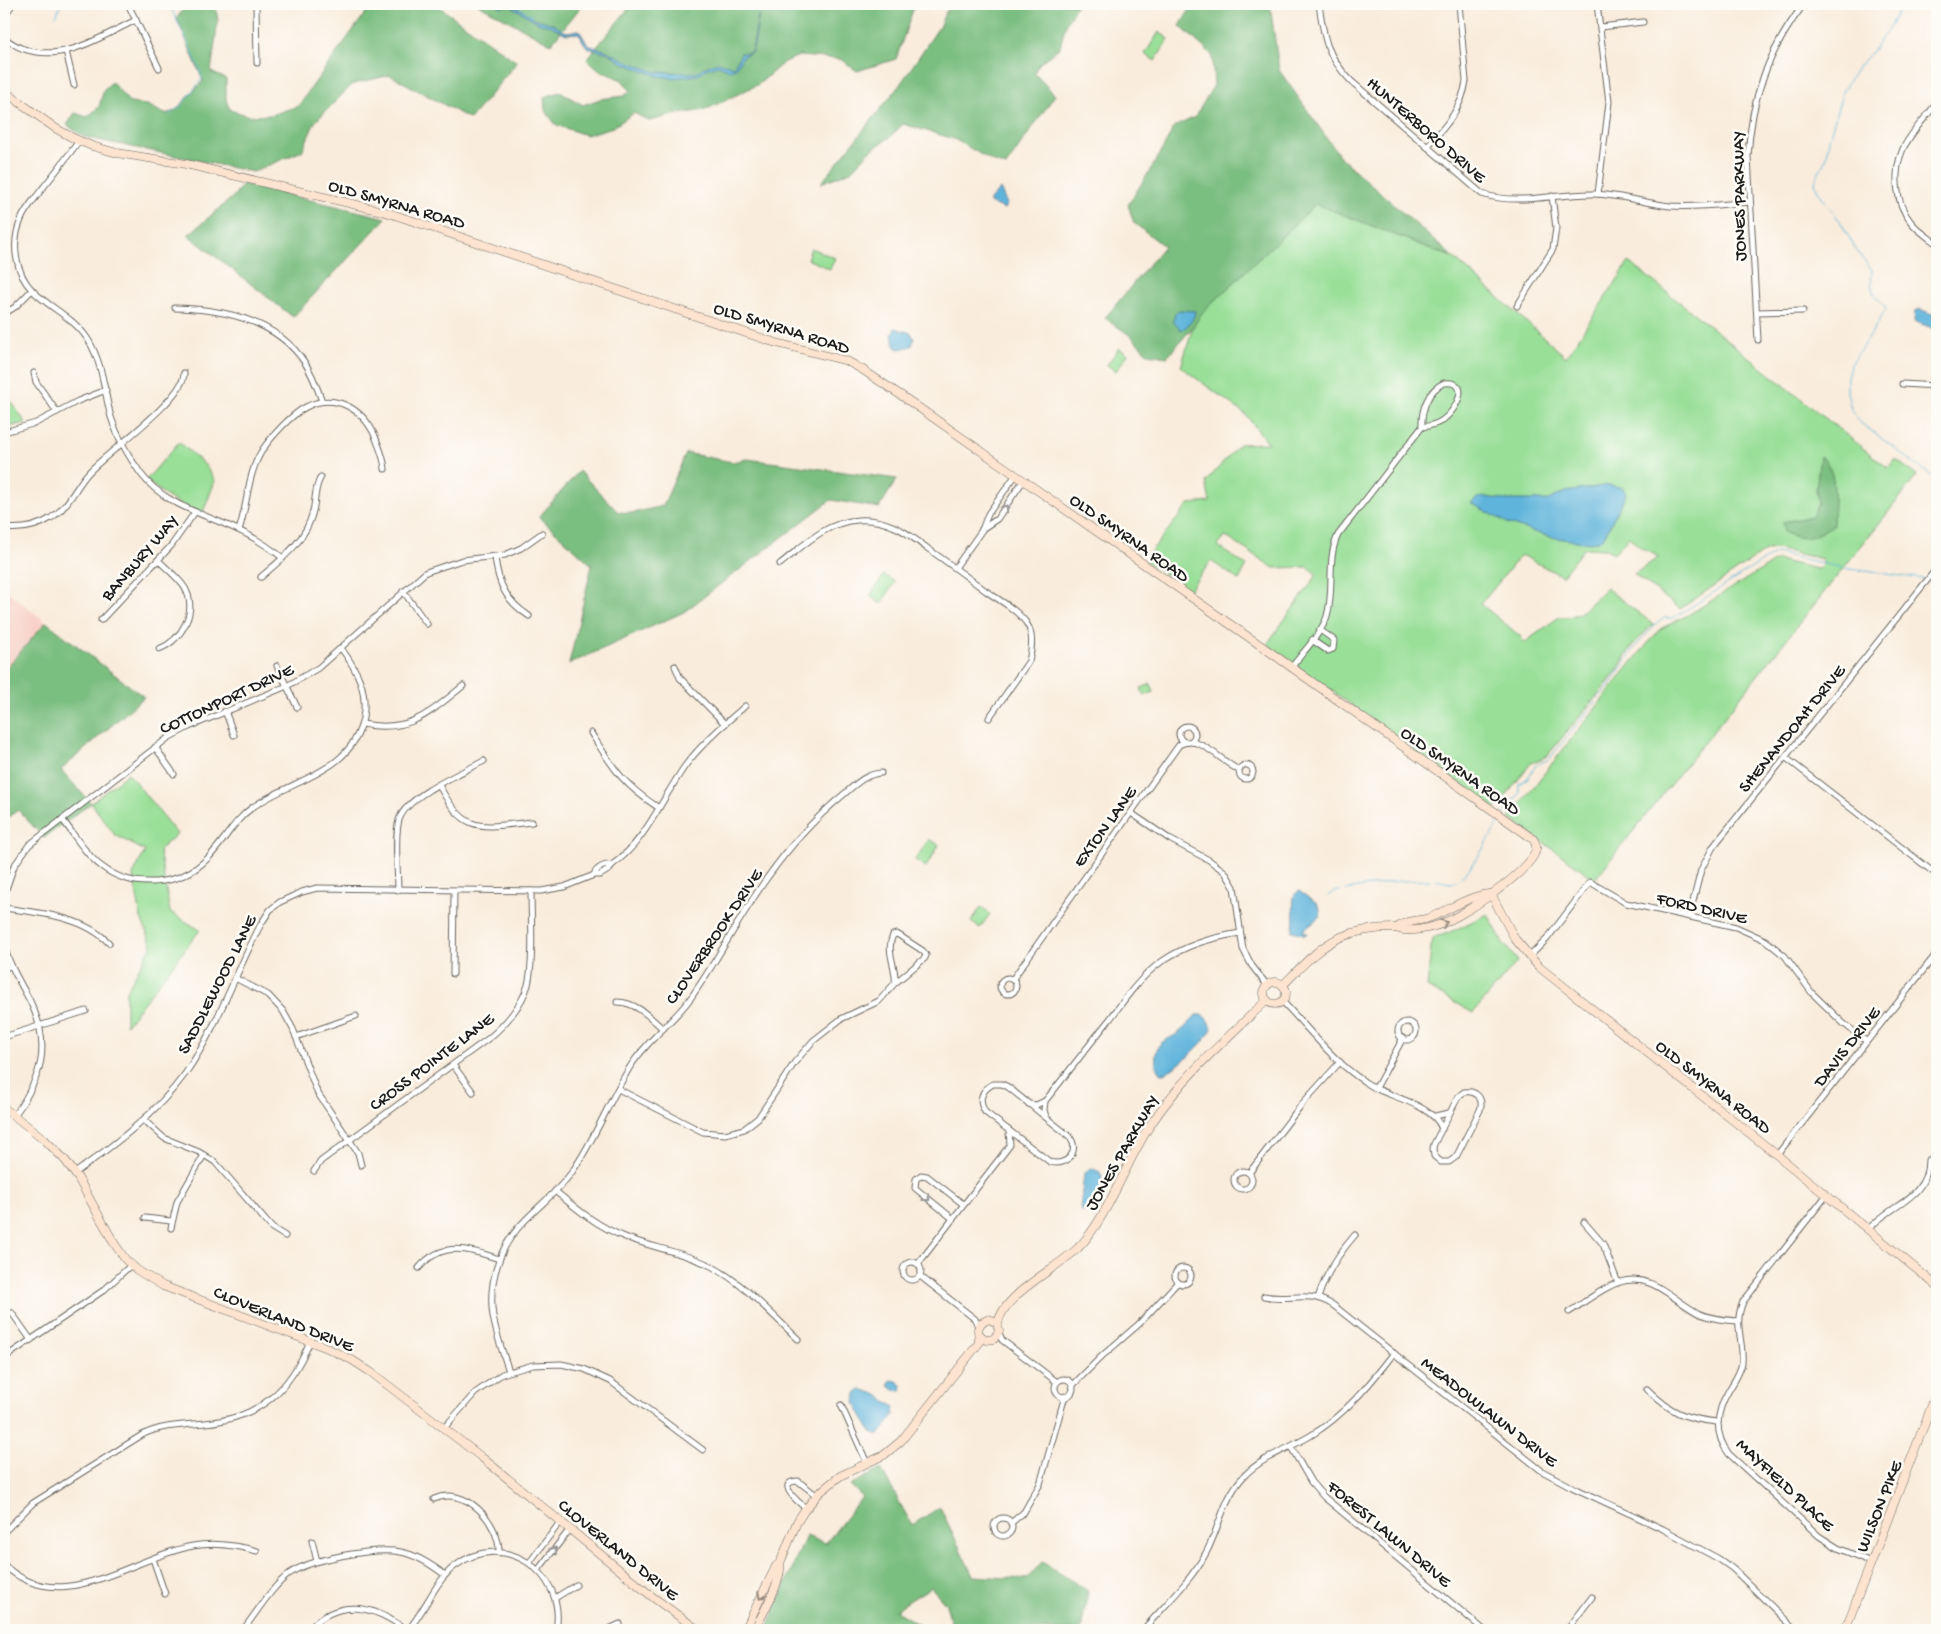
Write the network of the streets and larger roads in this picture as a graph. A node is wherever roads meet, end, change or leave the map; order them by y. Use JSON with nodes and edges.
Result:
{"nodes":[{"id":1,"x":13,"y":4,"type":"edge"},
{"id":2,"x":128,"y":4,"type":"edge"},
{"id":3,"x":256,"y":4,"type":"edge"},
{"id":4,"x":1320,"y":4,"type":"edge"},
{"id":5,"x":1459,"y":4,"type":"edge"},
{"id":6,"x":1597,"y":4,"type":"edge"},
{"id":7,"x":1804,"y":4,"type":"edge"},
{"id":8,"x":4,"y":16,"type":"edge"},
{"id":9,"x":136,"y":20,"type":"junction"},
{"id":10,"x":1643,"y":22,"type":"dead end"},
{"id":11,"x":1601,"y":28,"type":"junction"},
{"id":12,"x":4,"y":38,"type":"edge"},
{"id":13,"x":66,"y":51,"type":"junction"},
{"id":14,"x":257,"y":63,"type":"dead end"},
{"id":15,"x":159,"y":68,"type":"dead end"},
{"id":16,"x":74,"y":85,"type":"dead end"},
{"id":17,"x":4,"y":91,"type":"edge"},
{"id":18,"x":1937,"y":103,"type":"edge"},
{"id":19,"x":79,"y":141,"type":"junction"},
{"id":20,"x":1428,"y":147,"type":"junction"},
{"id":21,"x":1598,"y":194,"type":"junction"},
{"id":22,"x":1552,"y":196,"type":"junction"},
{"id":23,"x":1750,"y":202,"type":"junction"},
{"id":24,"x":1937,"y":244,"type":"edge"},
{"id":25,"x":32,"y":290,"type":"junction"},
{"id":26,"x":1517,"y":306,"type":"dead end"},
{"id":27,"x":175,"y":308,"type":"dead end"},
{"id":28,"x":1804,"y":311,"type":"dead end"},
{"id":29,"x":1756,"y":312,"type":"junction"},
{"id":30,"x":4,"y":314,"type":"edge"},
{"id":31,"x":1758,"y":340,"type":"dead end"},
{"id":32,"x":34,"y":373,"type":"dead end"},
{"id":33,"x":184,"y":373,"type":"dead end"},
{"id":34,"x":1902,"y":384,"type":"dead end"},
{"id":35,"x":1937,"y":386,"type":"edge"},
{"id":36,"x":106,"y":390,"type":"junction"},
{"id":37,"x":322,"y":402,"type":"junction"},
{"id":38,"x":57,"y":412,"type":"junction"},
{"id":39,"x":1422,"y":427,"type":"junction"},
{"id":40,"x":4,"y":432,"type":"edge"},
{"id":41,"x":123,"y":443,"type":"junction"},
{"id":42,"x":385,"y":469,"type":"dead end"},
{"id":43,"x":1015,"y":476,"type":"junction"},
{"id":44,"x":320,"y":477,"type":"dead end"},
{"id":45,"x":1023,"y":481,"type":"junction"},
{"id":46,"x":195,"y":512,"type":"junction"},
{"id":47,"x":4,"y":528,"type":"edge"},
{"id":48,"x":239,"y":530,"type":"junction"},
{"id":49,"x":982,"y":530,"type":"junction"},
{"id":50,"x":542,"y":533,"type":"dead end"},
{"id":51,"x":4,"y":534,"type":"edge"},
{"id":52,"x":495,"y":557,"type":"junction"},
{"id":53,"x":282,"y":558,"type":"junction"},
{"id":54,"x":158,"y":560,"type":"junction"},
{"id":55,"x":780,"y":564,"type":"dead end"},
{"id":56,"x":955,"y":568,"type":"junction"},
{"id":57,"x":1937,"y":568,"type":"edge"},
{"id":58,"x":261,"y":577,"type":"dead end"},
{"id":59,"x":403,"y":591,"type":"junction"},
{"id":60,"x":529,"y":616,"type":"dead end"},
{"id":61,"x":101,"y":620,"type":"dead end"},
{"id":62,"x":427,"y":624,"type":"dead end"},
{"id":63,"x":1320,"y":630,"type":"junction"},
{"id":64,"x":1312,"y":640,"type":"junction"},
{"id":65,"x":341,"y":648,"type":"junction"},
{"id":66,"x":159,"y":649,"type":"dead end"},
{"id":67,"x":277,"y":666,"type":"dead end"},
{"id":68,"x":675,"y":666,"type":"dead end"},
{"id":69,"x":1291,"y":668,"type":"junction"},
{"id":70,"x":286,"y":686,"type":"junction"},
{"id":71,"x":463,"y":686,"type":"dead end"},
{"id":72,"x":745,"y":706,"type":"dead end"},
{"id":73,"x":297,"y":707,"type":"dead end"},
{"id":74,"x":224,"y":712,"type":"junction"},
{"id":75,"x":989,"y":718,"type":"dead end"},
{"id":76,"x":362,"y":724,"type":"junction"},
{"id":77,"x":725,"y":724,"type":"junction"},
{"id":78,"x":591,"y":733,"type":"dead end"},
{"id":79,"x":234,"y":734,"type":"dead end"},
{"id":80,"x":156,"y":747,"type":"junction"},
{"id":81,"x":1786,"y":757,"type":"junction"},
{"id":82,"x":484,"y":761,"type":"dead end"},
{"id":83,"x":1239,"y":770,"type":"dead end"},
{"id":84,"x":881,"y":773,"type":"dead end"},
{"id":85,"x":174,"y":774,"type":"dead end"},
{"id":86,"x":439,"y":785,"type":"junction"},
{"id":87,"x":659,"y":808,"type":"junction"},
{"id":88,"x":1131,"y":813,"type":"junction"},
{"id":89,"x":62,"y":819,"type":"junction"},
{"id":90,"x":532,"y":822,"type":"dead end"},
{"id":91,"x":1937,"y":875,"type":"edge"},
{"id":92,"x":398,"y":890,"type":"junction"},
{"id":93,"x":454,"y":891,"type":"junction"},
{"id":94,"x":531,"y":891,"type":"junction"},
{"id":95,"x":1491,"y":894,"type":"junction"},
{"id":96,"x":4,"y":895,"type":"edge"},
{"id":97,"x":4,"y":908,"type":"edge"},
{"id":98,"x":1689,"y":917,"type":"junction"},
{"id":99,"x":1240,"y":933,"type":"junction"},
{"id":100,"x":109,"y":943,"type":"dead end"},
{"id":101,"x":4,"y":945,"type":"edge"},
{"id":102,"x":1937,"y":953,"type":"edge"},
{"id":103,"x":1529,"y":958,"type":"junction"},
{"id":104,"x":11,"y":965,"type":"junction"},
{"id":105,"x":4,"y":969,"type":"edge"},
{"id":106,"x":453,"y":974,"type":"dead end"},
{"id":107,"x":235,"y":978,"type":"junction"},
{"id":108,"x":1012,"y":980,"type":"dead end"},
{"id":109,"x":895,"y":984,"type":"junction"},
{"id":110,"x":1267,"y":985,"type":"junction"},
{"id":111,"x":1282,"y":985,"type":"junction"},
{"id":112,"x":1267,"y":1000,"type":"junction"},
{"id":113,"x":1282,"y":1001,"type":"junction"},
{"id":114,"x":617,"y":1002,"type":"dead end"},
{"id":115,"x":86,"y":1011,"type":"dead end"},
{"id":116,"x":356,"y":1016,"type":"dead end"},
{"id":117,"x":40,"y":1025,"type":"junction"},
{"id":118,"x":663,"y":1029,"type":"junction"},
{"id":119,"x":4,"y":1037,"type":"edge"},
{"id":120,"x":296,"y":1037,"type":"junction"},
{"id":121,"x":1403,"y":1038,"type":"dead end"},
{"id":122,"x":1866,"y":1041,"type":"junction"},
{"id":123,"x":1340,"y":1062,"type":"junction"},
{"id":124,"x":452,"y":1065,"type":"junction"},
{"id":125,"x":1376,"y":1088,"type":"junction"},
{"id":126,"x":618,"y":1089,"type":"junction"},
{"id":127,"x":473,"y":1092,"type":"dead end"},
{"id":128,"x":1045,"y":1100,"type":"junction"},
{"id":129,"x":1029,"y":1104,"type":"junction"},
{"id":130,"x":4,"y":1108,"type":"edge"},
{"id":131,"x":1449,"y":1113,"type":"junction"},
{"id":132,"x":14,"y":1116,"type":"junction"},
{"id":133,"x":1435,"y":1116,"type":"junction"},
{"id":134,"x":1046,"y":1117,"type":"junction"},
{"id":135,"x":144,"y":1120,"type":"junction"},
{"id":136,"x":1442,"y":1129,"type":"junction"},
{"id":137,"x":1009,"y":1131,"type":"junction"},
{"id":138,"x":349,"y":1140,"type":"junction"},
{"id":139,"x":1024,"y":1143,"type":"junction"},
{"id":140,"x":1010,"y":1145,"type":"junction"},
{"id":141,"x":204,"y":1155,"type":"junction"},
{"id":142,"x":1777,"y":1155,"type":"junction"},
{"id":143,"x":1928,"y":1160,"type":"dead end"},
{"id":144,"x":361,"y":1164,"type":"dead end"},
{"id":145,"x":314,"y":1171,"type":"dead end"},
{"id":146,"x":75,"y":1173,"type":"junction"},
{"id":147,"x":1249,"y":1173,"type":"dead end"},
{"id":148,"x":555,"y":1191,"type":"junction"},
{"id":149,"x":1826,"y":1196,"type":"junction"},
{"id":150,"x":963,"y":1204,"type":"junction"},
{"id":151,"x":145,"y":1218,"type":"dead end"},
{"id":152,"x":952,"y":1218,"type":"junction"},
{"id":153,"x":171,"y":1221,"type":"junction"},
{"id":154,"x":1584,"y":1222,"type":"dead end"},
{"id":155,"x":171,"y":1228,"type":"dead end"},
{"id":156,"x":1868,"y":1230,"type":"junction"},
{"id":157,"x":1355,"y":1235,"type":"dead end"},
{"id":158,"x":285,"y":1236,"type":"dead end"},
{"id":159,"x":499,"y":1259,"type":"junction"},
{"id":160,"x":918,"y":1264,"type":"junction"},
{"id":161,"x":132,"y":1265,"type":"junction"},
{"id":162,"x":419,"y":1268,"type":"dead end"},
{"id":163,"x":920,"y":1276,"type":"junction"},
{"id":164,"x":1178,"y":1282,"type":"dead end"},
{"id":165,"x":1618,"y":1283,"type":"junction"},
{"id":166,"x":1937,"y":1286,"type":"edge"},
{"id":167,"x":1264,"y":1296,"type":"dead end"},
{"id":168,"x":1318,"y":1298,"type":"junction"},
{"id":169,"x":1569,"y":1312,"type":"dead end"},
{"id":170,"x":12,"y":1313,"type":"dead end"},
{"id":171,"x":996,"y":1320,"type":"junction"},
{"id":172,"x":1738,"y":1321,"type":"junction"},
{"id":173,"x":986,"y":1333,"type":"junction"},
{"id":174,"x":798,"y":1339,"type":"dead end"},
{"id":175,"x":31,"y":1340,"type":"junction"},
{"id":176,"x":310,"y":1341,"type":"junction"},
{"id":177,"x":1394,"y":1354,"type":"junction"},
{"id":178,"x":4,"y":1358,"type":"edge"},
{"id":179,"x":509,"y":1371,"type":"junction"},
{"id":180,"x":1057,"y":1382,"type":"junction"},
{"id":181,"x":1072,"y":1386,"type":"junction"},
{"id":182,"x":1647,"y":1389,"type":"dead end"},
{"id":183,"x":1937,"y":1392,"type":"edge"},
{"id":184,"x":1065,"y":1396,"type":"junction"},
{"id":185,"x":840,"y":1405,"type":"dead end"},
{"id":186,"x":1717,"y":1422,"type":"junction"},
{"id":187,"x":444,"y":1428,"type":"junction"},
{"id":188,"x":1291,"y":1446,"type":"junction"},
{"id":189,"x":703,"y":1450,"type":"dead end"},
{"id":190,"x":867,"y":1463,"type":"junction"},
{"id":191,"x":816,"y":1496,"type":"junction"},
{"id":192,"x":434,"y":1499,"type":"dead end"},
{"id":193,"x":806,"y":1508,"type":"junction"},
{"id":194,"x":561,"y":1521,"type":"junction"},
{"id":195,"x":1011,"y":1523,"type":"dead end"},
{"id":196,"x":570,"y":1529,"type":"junction"},
{"id":197,"x":4,"y":1532,"type":"edge"},
{"id":198,"x":312,"y":1541,"type":"dead end"},
{"id":199,"x":257,"y":1551,"type":"dead end"},
{"id":200,"x":499,"y":1553,"type":"junction"},
{"id":201,"x":153,"y":1559,"type":"junction"},
{"id":202,"x":317,"y":1561,"type":"junction"},
{"id":203,"x":1871,"y":1562,"type":"junction"},
{"id":204,"x":780,"y":1563,"type":"junction"},
{"id":205,"x":4,"y":1565,"type":"edge"},
{"id":206,"x":534,"y":1566,"type":"junction"},
{"id":207,"x":445,"y":1575,"type":"junction"},
{"id":208,"x":576,"y":1585,"type":"dead end"},
{"id":209,"x":165,"y":1594,"type":"dead end"},
{"id":210,"x":1592,"y":1597,"type":"dead end"},
{"id":211,"x":555,"y":1598,"type":"junction"},
{"id":212,"x":620,"y":1624,"type":"dead end"},
{"id":213,"x":243,"y":1630,"type":"edge"},
{"id":214,"x":308,"y":1630,"type":"edge"},
{"id":215,"x":407,"y":1630,"type":"edge"},
{"id":216,"x":556,"y":1630,"type":"edge"},
{"id":217,"x":607,"y":1630,"type":"edge"},
{"id":218,"x":698,"y":1630,"type":"edge"},
{"id":219,"x":745,"y":1630,"type":"edge"},
{"id":220,"x":754,"y":1630,"type":"edge"},
{"id":221,"x":1143,"y":1630,"type":"edge"},
{"id":222,"x":1484,"y":1630,"type":"edge"},
{"id":223,"x":1566,"y":1630,"type":"edge"},
{"id":224,"x":1796,"y":1630,"type":"edge"},
{"id":225,"x":1845,"y":1630,"type":"edge"}],
"edges":[{"from":1,"to":8,"type":"street"},
{"from":2,"to":9,"type":"street"},
{"from":3,"to":14,"type":"street"},
{"from":4,"to":20,"type":"street","name":"HUNTERBORO DRIVE"},
{"from":5,"to":20,"type":"street"},
{"from":6,"to":11,"type":"street"},
{"from":7,"to":23,"type":"street","name":"JONES PARKWAY"},
{"from":9,"to":13,"type":"street"},
{"from":9,"to":15,"type":"street"},
{"from":10,"to":11,"type":"street"},
{"from":11,"to":21,"type":"street"},
{"from":12,"to":13,"type":"street"},
{"from":13,"to":16,"type":"street"},
{"from":17,"to":19,"type":"street","name":"OLD SMYRNA ROAD"},
{"from":18,"to":24,"type":"street"},
{"from":19,"to":25,"type":"street"},
{"from":19,"to":43,"type":"street","name":"OLD SMYRNA ROAD"},
{"from":20,"to":22,"type":"street","name":"HUNTERBORO DRIVE"},
{"from":21,"to":22,"type":"street","name":"HUNTERBORO DRIVE"},
{"from":21,"to":23,"type":"street","name":"HUNTERBORO DRIVE"},
{"from":22,"to":26,"type":"street"},
{"from":23,"to":29,"type":"street","name":"JONES PARKWAY"},
{"from":25,"to":30,"type":"street"},
{"from":25,"to":36,"type":"street"},
{"from":27,"to":37,"type":"street"},
{"from":28,"to":29,"type":"street"},
{"from":29,"to":31,"type":"street","name":"JONES PARKWAY"},
{"from":32,"to":38,"type":"street"},
{"from":33,"to":41,"type":"street"},
{"from":34,"to":35,"type":"street"},
{"from":36,"to":38,"type":"street"},
{"from":36,"to":41,"type":"street"},
{"from":37,"to":42,"type":"street"},
{"from":37,"to":48,"type":"street"},
{"from":38,"to":40,"type":"street"},
{"from":39,"to":39,"type":"street"},
{"from":39,"to":63,"type":"street"},
{"from":41,"to":46,"type":"street"},
{"from":41,"to":47,"type":"street"},
{"from":43,"to":45,"type":"street","name":"OLD SMYRNA ROAD"},
{"from":43,"to":49,"type":"street"},
{"from":44,"to":53,"type":"street"},
{"from":49,"to":45,"type":"street","one_way":true},
{"from":45,"to":69,"type":"street","name":"OLD SMYRNA ROAD"},
{"from":46,"to":48,"type":"street"},
{"from":46,"to":54,"type":"street","name":"BANBURY WAY"},
{"from":47,"to":51,"type":"street"},
{"from":48,"to":53,"type":"street"},
{"from":49,"to":56,"type":"street"},
{"from":50,"to":52,"type":"street","name":"COTTONPORT DRIVE"},
{"from":52,"to":59,"type":"street","name":"COTTONPORT DRIVE"},
{"from":52,"to":60,"type":"street"},
{"from":53,"to":58,"type":"street"},
{"from":54,"to":61,"type":"street","name":"BANBURY WAY"},
{"from":54,"to":66,"type":"street"},
{"from":55,"to":56,"type":"street"},
{"from":56,"to":75,"type":"street"},
{"from":57,"to":81,"type":"street","name":"SHENANDOAH DRIVE"},
{"from":59,"to":62,"type":"street"},
{"from":59,"to":65,"type":"street","name":"COTTONPORT DRIVE"},
{"from":63,"to":64,"type":"street"},
{"from":63,"to":64,"type":"street"},
{"from":64,"to":69,"type":"street"},
{"from":65,"to":70,"type":"street","name":"COTTONPORT DRIVE"},
{"from":65,"to":76,"type":"street"},
{"from":67,"to":70,"type":"street"},
{"from":68,"to":77,"type":"street"},
{"from":69,"to":95,"type":"street","name":"OLD SMYRNA ROAD"},
{"from":70,"to":73,"type":"street"},
{"from":70,"to":74,"type":"street","name":"COTTONPORT DRIVE"},
{"from":71,"to":76,"type":"street"},
{"from":72,"to":77,"type":"street","name":"SADDLEWOOD LANE"},
{"from":74,"to":79,"type":"street"},
{"from":74,"to":80,"type":"street","name":"COTTONPORT DRIVE"},
{"from":76,"to":89,"type":"street"},
{"from":77,"to":87,"type":"street","name":"SADDLEWOOD LANE"},
{"from":78,"to":87,"type":"street"},
{"from":80,"to":85,"type":"street"},
{"from":80,"to":89,"type":"street","name":"COTTONPORT DRIVE"},
{"from":81,"to":91,"type":"street"},
{"from":81,"to":98,"type":"street","name":"SHENANDOAH DRIVE"},
{"from":82,"to":86,"type":"street"},
{"from":83,"to":88,"type":"street","name":"EXTON LANE"},
{"from":84,"to":118,"type":"street","name":"CLOVERBROOK DRIVE"},
{"from":86,"to":90,"type":"street"},
{"from":86,"to":92,"type":"street"},
{"from":87,"to":94,"type":"street","name":"SADDLEWOOD LANE"},
{"from":88,"to":99,"type":"street"},
{"from":88,"to":108,"type":"street","name":"EXTON LANE"},
{"from":89,"to":96,"type":"street","name":"COTTONPORT DRIVE"},
{"from":92,"to":93,"type":"street","name":"SADDLEWOOD LANE"},
{"from":92,"to":107,"type":"street","name":"SADDLEWOOD LANE"},
{"from":93,"to":94,"type":"street","name":"SADDLEWOOD LANE"},
{"from":93,"to":106,"type":"street"},
{"from":94,"to":124,"type":"street","name":"CROSS POINTE LANE"},
{"from":95,"to":103,"type":"street","name":"OLD SMYRNA ROAD"},
{"from":95,"to":111,"type":"street"},
{"from":97,"to":100,"type":"street"},
{"from":98,"to":103,"type":"street","name":"FORD DRIVE"},
{"from":98,"to":122,"type":"street","name":"FORD DRIVE"},
{"from":99,"to":110,"type":"street"},
{"from":99,"to":128,"type":"street"},
{"from":101,"to":104,"type":"street"},
{"from":102,"to":122,"type":"street","name":"DAVIS DRIVE"},
{"from":103,"to":142,"type":"street","name":"OLD SMYRNA ROAD"},
{"from":104,"to":105,"type":"street"},
{"from":104,"to":117,"type":"street"},
{"from":107,"to":120,"type":"street"},
{"from":107,"to":135,"type":"street","name":"SADDLEWOOD LANE"},
{"from":109,"to":109,"type":"street"},
{"from":109,"to":126,"type":"street"},
{"from":110,"to":111,"type":"street"},
{"from":110,"to":112,"type":"street"},
{"from":111,"to":113,"type":"street"},
{"from":112,"to":113,"type":"street"},
{"from":112,"to":171,"type":"street","name":"JONES PARKWAY"},
{"from":113,"to":123,"type":"street"},
{"from":114,"to":118,"type":"street"},
{"from":115,"to":117,"type":"street"},
{"from":116,"to":120,"type":"street"},
{"from":117,"to":119,"type":"street"},
{"from":117,"to":132,"type":"street"},
{"from":118,"to":126,"type":"street","name":"CLOVERBROOK DRIVE"},
{"from":120,"to":138,"type":"street"},
{"from":121,"to":125,"type":"street"},
{"from":122,"to":142,"type":"street","name":"DAVIS DRIVE"},
{"from":123,"to":125,"type":"street"},
{"from":123,"to":147,"type":"street"},
{"from":124,"to":127,"type":"street"},
{"from":124,"to":138,"type":"street","name":"CROSS POINTE LANE"},
{"from":125,"to":133,"type":"street"},
{"from":126,"to":148,"type":"street","name":"CLOVERBROOK DRIVE"},
{"from":128,"to":129,"type":"street"},
{"from":128,"to":134,"type":"street"},
{"from":129,"to":134,"type":"street"},
{"from":129,"to":137,"type":"street"},
{"from":130,"to":132,"type":"street","name":"CLOVERLAND DRIVE"},
{"from":131,"to":133,"type":"street"},
{"from":131,"to":136,"type":"street"},
{"from":131,"to":136,"type":"street"},
{"from":132,"to":146,"type":"street","name":"CLOVERLAND DRIVE"},
{"from":133,"to":136,"type":"street"},
{"from":134,"to":139,"type":"street"},
{"from":135,"to":141,"type":"street"},
{"from":135,"to":146,"type":"street","name":"SADDLEWOOD LANE"},
{"from":137,"to":139,"type":"street"},
{"from":137,"to":140,"type":"street"},
{"from":138,"to":144,"type":"street"},
{"from":138,"to":145,"type":"street","name":"CROSS POINTE LANE"},
{"from":139,"to":140,"type":"street"},
{"from":140,"to":150,"type":"street"},
{"from":141,"to":153,"type":"street"},
{"from":141,"to":158,"type":"street"},
{"from":142,"to":149,"type":"street","name":"OLD SMYRNA ROAD"},
{"from":143,"to":156,"type":"street"},
{"from":146,"to":161,"type":"street","name":"CLOVERLAND DRIVE"},
{"from":148,"to":159,"type":"street","name":"CLOVERBROOK DRIVE"},
{"from":148,"to":174,"type":"street"},
{"from":149,"to":156,"type":"street","name":"OLD SMYRNA ROAD"},
{"from":149,"to":172,"type":"street"},
{"from":150,"to":152,"type":"street"},
{"from":150,"to":152,"type":"street","one_way":true},
{"from":151,"to":153,"type":"street"},
{"from":152,"to":160,"type":"street"},
{"from":153,"to":155,"type":"street"},
{"from":154,"to":165,"type":"street"},
{"from":156,"to":166,"type":"street","name":"OLD SMYRNA ROAD"},
{"from":157,"to":168,"type":"street"},
{"from":159,"to":162,"type":"street"},
{"from":159,"to":179,"type":"street","name":"CLOVERBROOK DRIVE"},
{"from":160,"to":163,"type":"street"},
{"from":160,"to":163,"type":"street"},
{"from":161,"to":175,"type":"street"},
{"from":161,"to":176,"type":"street","name":"CLOVERLAND DRIVE"},
{"from":163,"to":173,"type":"street"},
{"from":164,"to":181,"type":"street"},
{"from":165,"to":169,"type":"street"},
{"from":165,"to":172,"type":"street"},
{"from":167,"to":168,"type":"street","name":"MEADOWLAWN DRIVE"},
{"from":168,"to":177,"type":"street","name":"MEADOWLAWN DRIVE"},
{"from":170,"to":175,"type":"street"},
{"from":171,"to":173,"type":"street"},
{"from":171,"to":173,"type":"street"},
{"from":172,"to":186,"type":"street"},
{"from":173,"to":180,"type":"street"},
{"from":173,"to":190,"type":"street"},
{"from":175,"to":178,"type":"street"},
{"from":176,"to":187,"type":"street","name":"CLOVERLAND DRIVE"},
{"from":176,"to":197,"type":"street"},
{"from":177,"to":188,"type":"street"},
{"from":177,"to":224,"type":"street","name":"MEADOWLAWN DRIVE"},
{"from":179,"to":187,"type":"street"},
{"from":179,"to":189,"type":"street"},
{"from":180,"to":181,"type":"street"},
{"from":180,"to":184,"type":"street"},
{"from":181,"to":184,"type":"street"},
{"from":182,"to":186,"type":"street"},
{"from":183,"to":203,"type":"street","name":"WILSON PIKE"},
{"from":184,"to":195,"type":"street"},
{"from":185,"to":190,"type":"street"},
{"from":186,"to":203,"type":"street","name":"MAYFIELD PLACE"},
{"from":187,"to":194,"type":"street","name":"CLOVERLAND DRIVE"},
{"from":188,"to":221,"type":"street"},
{"from":188,"to":222,"type":"street","name":"FOREST LAWN DRIVE"},
{"from":190,"to":191,"type":"street"},
{"from":191,"to":193,"type":"street"},
{"from":191,"to":193,"type":"street"},
{"from":192,"to":200,"type":"street"},
{"from":193,"to":204,"type":"street"},
{"from":194,"to":196,"type":"street","name":"CLOVERLAND DRIVE"},
{"from":194,"to":206,"type":"street"},
{"from":206,"to":196,"type":"street","one_way":true},
{"from":196,"to":218,"type":"street","name":"CLOVERLAND DRIVE"},
{"from":198,"to":202,"type":"street"},
{"from":199,"to":201,"type":"street"},
{"from":200,"to":206,"type":"street"},
{"from":200,"to":207,"type":"street"},
{"from":201,"to":205,"type":"street"},
{"from":201,"to":209,"type":"street"},
{"from":202,"to":207,"type":"street"},
{"from":202,"to":213,"type":"street"},
{"from":203,"to":225,"type":"street","name":"WILSON PIKE"},
{"from":204,"to":219,"type":"street","one_way":true},
{"from":204,"to":220,"type":"street"},
{"from":206,"to":211,"type":"street"},
{"from":207,"to":215,"type":"street"},
{"from":208,"to":211,"type":"street"},
{"from":210,"to":223,"type":"street"},
{"from":211,"to":216,"type":"street"},
{"from":212,"to":217,"type":"street"},
{"from":214,"to":215,"type":"street"}]}
